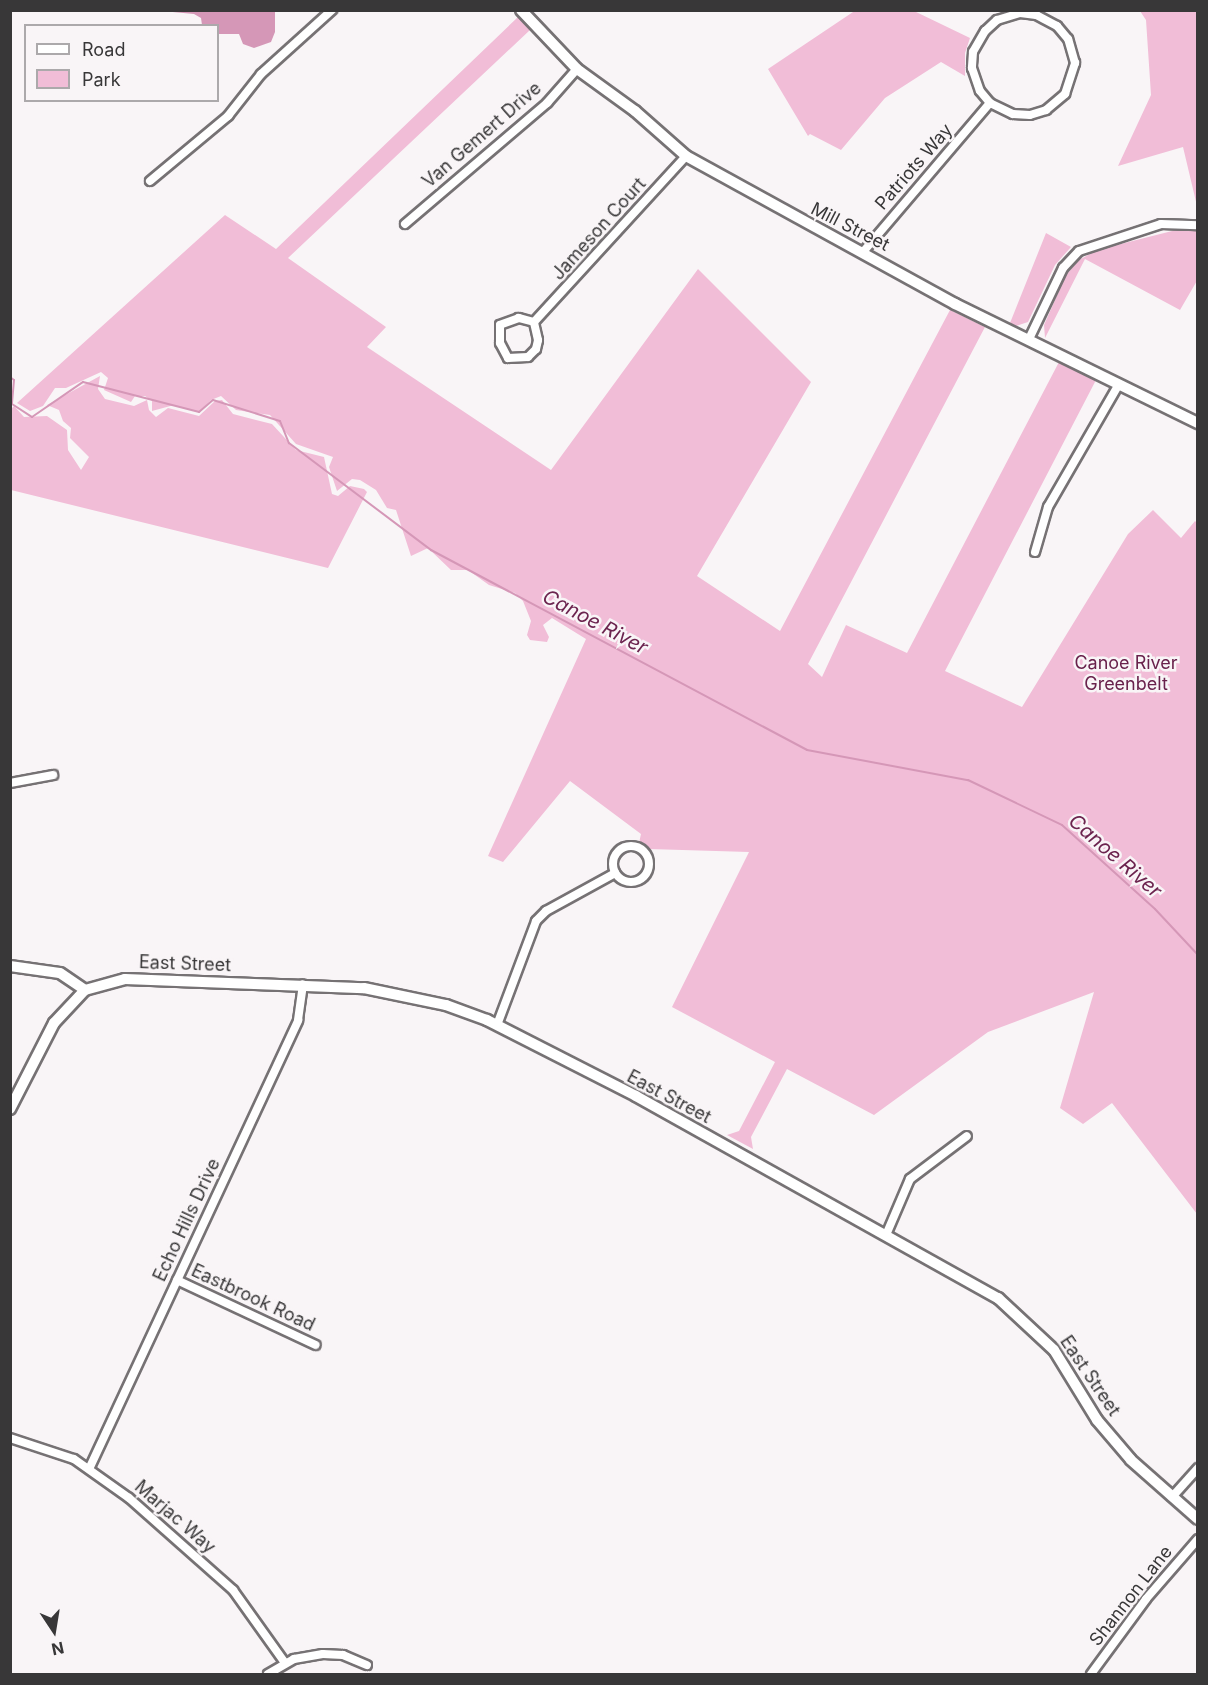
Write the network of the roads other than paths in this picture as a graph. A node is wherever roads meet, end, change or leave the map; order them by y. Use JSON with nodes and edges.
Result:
{"nodes":[{"id":1,"x":332,"y":10,"type":"edge"},
{"id":2,"x":521,"y":10,"type":"edge"},
{"id":3,"x":577,"y":69,"type":"junction"},
{"id":4,"x":990,"y":104,"type":"junction"},
{"id":5,"x":686,"y":156,"type":"junction"},
{"id":6,"x":150,"y":181,"type":"dead end"},
{"id":7,"x":405,"y":224,"type":"dead end"},
{"id":8,"x":1197,"y":225,"type":"edge"},
{"id":9,"x":863,"y":252,"type":"junction"},
{"id":10,"x":534,"y":322,"type":"junction"},
{"id":11,"x":1029,"y":339,"type":"junction"},
{"id":12,"x":1119,"y":384,"type":"junction"},
{"id":13,"x":1197,"y":423,"type":"edge"},
{"id":14,"x":1035,"y":552,"type":"dead end"},
{"id":15,"x":53,"y":775,"type":"dead end"},
{"id":16,"x":10,"y":783,"type":"edge"},
{"id":17,"x":615,"y":873,"type":"junction"},
{"id":18,"x":10,"y":966,"type":"edge"},
{"id":19,"x":303,"y":984,"type":"junction"},
{"id":20,"x":85,"y":990,"type":"junction"},
{"id":21,"x":496,"y":1025,"type":"junction"},
{"id":22,"x":10,"y":1109,"type":"edge"},
{"id":23,"x":967,"y":1136,"type":"dead end"},
{"id":24,"x":886,"y":1235,"type":"junction"},
{"id":25,"x":177,"y":1280,"type":"junction"},
{"id":26,"x":316,"y":1345,"type":"dead end"},
{"id":27,"x":10,"y":1438,"type":"edge"},
{"id":28,"x":90,"y":1467,"type":"junction"},
{"id":29,"x":1197,"y":1468,"type":"edge"},
{"id":30,"x":1172,"y":1497,"type":"junction"},
{"id":31,"x":1197,"y":1520,"type":"edge"},
{"id":32,"x":1197,"y":1539,"type":"edge"},
{"id":33,"x":285,"y":1663,"type":"junction"},
{"id":34,"x":367,"y":1665,"type":"dead end"},
{"id":35,"x":268,"y":1674,"type":"edge"},
{"id":36,"x":1091,"y":1674,"type":"edge"}],
"edges":[{"from":1,"to":6,"type":"street"},
{"from":2,"to":3,"type":"street","name":"Mill Street"},
{"from":3,"to":5,"type":"street","name":"Mill Street"},
{"from":3,"to":7,"type":"street","name":"Van Gemert Drive"},
{"from":4,"to":4,"type":"street"},
{"from":4,"to":9,"type":"street","name":"Patriots Way"},
{"from":5,"to":9,"type":"street","name":"Mill Street"},
{"from":5,"to":10,"type":"street","name":"Jameson Court"},
{"from":8,"to":11,"type":"street"},
{"from":9,"to":11,"type":"street","name":"Mill Street"},
{"from":10,"to":10,"type":"street"},
{"from":11,"to":12,"type":"street","name":"Mill Street"},
{"from":12,"to":13,"type":"street","name":"Mill Street"},
{"from":12,"to":14,"type":"street"},
{"from":15,"to":16,"type":"street"},
{"from":17,"to":17,"type":"street"},
{"from":17,"to":21,"type":"street"},
{"from":18,"to":20,"type":"street"},
{"from":19,"to":20,"type":"street","name":"East Street"},
{"from":19,"to":21,"type":"street","name":"East Street"},
{"from":19,"to":25,"type":"street","name":"Echo Hills Drive"},
{"from":20,"to":22,"type":"street"},
{"from":21,"to":24,"type":"street","name":"East Street"},
{"from":23,"to":24,"type":"street"},
{"from":24,"to":30,"type":"street","name":"East Street"},
{"from":25,"to":26,"type":"street","name":"Eastbrook Road"},
{"from":25,"to":28,"type":"street","name":"Echo Hills Drive"},
{"from":27,"to":28,"type":"street","name":"Marjac Way"},
{"from":28,"to":33,"type":"street","name":"Marjac Way"},
{"from":29,"to":30,"type":"street"},
{"from":30,"to":31,"type":"street","name":"East Street"},
{"from":32,"to":36,"type":"street","name":"Shannon Lane"},
{"from":33,"to":34,"type":"street"},
{"from":33,"to":35,"type":"street"}]}
